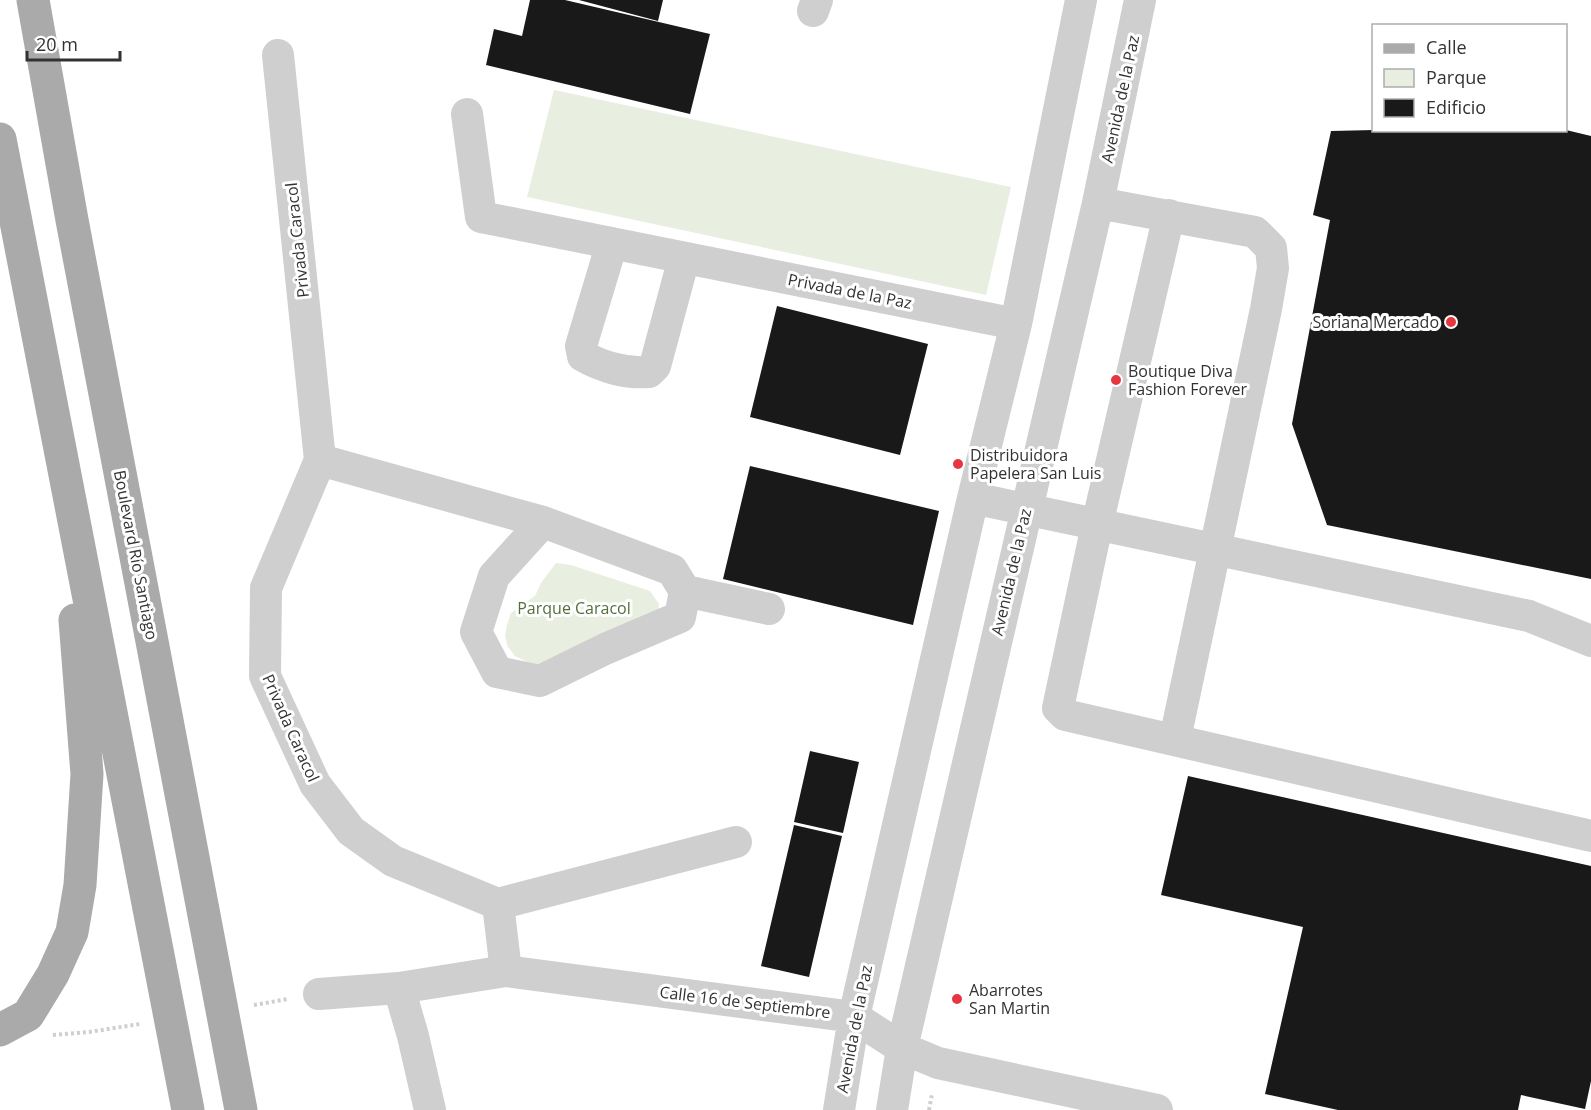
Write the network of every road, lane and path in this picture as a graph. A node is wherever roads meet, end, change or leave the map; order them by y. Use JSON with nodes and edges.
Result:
{"nodes":[{"id":1,"x":33,"y":0,"type":"edge"},
{"id":2,"x":1081,"y":0,"type":"edge"},
{"id":3,"x":1140,"y":0,"type":"edge"},
{"id":4,"x":278,"y":55,"type":"dead end"},
{"id":5,"x":467,"y":114,"type":"dead end"},
{"id":6,"x":0,"y":139,"type":"edge"},
{"id":7,"x":1098,"y":203,"type":"junction"},
{"id":8,"x":1169,"y":215,"type":"junction"},
{"id":9,"x":612,"y":243,"type":"junction"},
{"id":10,"x":684,"y":258,"type":"junction"},
{"id":11,"x":1016,"y":324,"type":"junction"},
{"id":12,"x":63,"y":459,"type":"junction"},
{"id":13,"x":320,"y":460,"type":"junction"},
{"id":14,"x":973,"y":498,"type":"junction"},
{"id":15,"x":1025,"y":510,"type":"junction"},
{"id":16,"x":543,"y":522,"type":"junction"},
{"id":17,"x":1097,"y":525,"type":"junction"},
{"id":18,"x":1215,"y":550,"type":"junction"},
{"id":19,"x":685,"y":591,"type":"junction"},
{"id":20,"x":769,"y":609,"type":"dead end"},
{"id":21,"x":1591,"y":640,"type":"edge"},
{"id":22,"x":1175,"y":739,"type":"junction"},
{"id":23,"x":1591,"y":836,"type":"edge"},
{"id":24,"x":736,"y":842,"type":"dead end"},
{"id":25,"x":498,"y":904,"type":"junction"},
{"id":26,"x":506,"y":971,"type":"junction"},
{"id":27,"x":399,"y":988,"type":"junction"},
{"id":28,"x":319,"y":994,"type":"dead end"},
{"id":29,"x":854,"y":1017,"type":"junction"},
{"id":30,"x":0,"y":1030,"type":"edge"},
{"id":31,"x":902,"y":1048,"type":"junction"},
{"id":32,"x":188,"y":1110,"type":"edge"},
{"id":33,"x":242,"y":1110,"type":"edge"},
{"id":34,"x":430,"y":1110,"type":"edge"},
{"id":35,"x":839,"y":1110,"type":"edge"},
{"id":36,"x":892,"y":1110,"type":"edge"},
{"id":37,"x":1157,"y":1110,"type":"edge"}],
"edges":[{"from":1,"to":33,"type":"main road","name":"Boulevard Río Santiago"},
{"from":2,"to":11,"type":"street","name":"Avenida de la Paz"},
{"from":3,"to":7,"type":"street","name":"Avenida de la Paz"},
{"from":4,"to":13,"type":"street","name":"Privada Caracol"},
{"from":5,"to":9,"type":"street","name":"Privada de la Paz"},
{"from":6,"to":12,"type":"main road"},
{"from":7,"to":8,"type":"street"},
{"from":7,"to":15,"type":"street","name":"Avenida de la Paz"},
{"from":8,"to":17,"type":"street"},
{"from":8,"to":18,"type":"street"},
{"from":9,"to":10,"type":"street","name":"Privada de la Paz"},
{"from":9,"to":10,"type":"street"},
{"from":10,"to":11,"type":"street","name":"Privada de la Paz"},
{"from":11,"to":14,"type":"street","name":"Avenida de la Paz"},
{"from":12,"to":30,"type":"main road"},
{"from":12,"to":32,"type":"main road"},
{"from":13,"to":16,"type":"street"},
{"from":13,"to":25,"type":"street","name":"Privada Caracol"},
{"from":14,"to":15,"type":"street"},
{"from":14,"to":29,"type":"street","name":"Avenida de la Paz"},
{"from":15,"to":17,"type":"street"},
{"from":15,"to":31,"type":"street","name":"Avenida de la Paz"},
{"from":16,"to":19,"type":"street"},
{"from":16,"to":19,"type":"street"},
{"from":17,"to":18,"type":"street"},
{"from":17,"to":22,"type":"street"},
{"from":18,"to":21,"type":"street"},
{"from":18,"to":22,"type":"street"},
{"from":19,"to":20,"type":"street"},
{"from":22,"to":23,"type":"street"},
{"from":24,"to":25,"type":"street"},
{"from":25,"to":26,"type":"street"},
{"from":26,"to":27,"type":"street","name":"Calle 16 de Septiembre"},
{"from":26,"to":29,"type":"street","name":"Calle 16 de Septiembre"},
{"from":27,"to":28,"type":"street","name":"Calle 16 de Septiembre"},
{"from":27,"to":34,"type":"street"},
{"from":29,"to":31,"type":"street","name":"Calle 16 de Septiembre"},
{"from":29,"to":35,"type":"street","name":"Avenida de la Paz"},
{"from":31,"to":36,"type":"street","name":"Avenida de la Paz"},
{"from":31,"to":37,"type":"street","name":"Calle 16 de Septiembre"}]}
